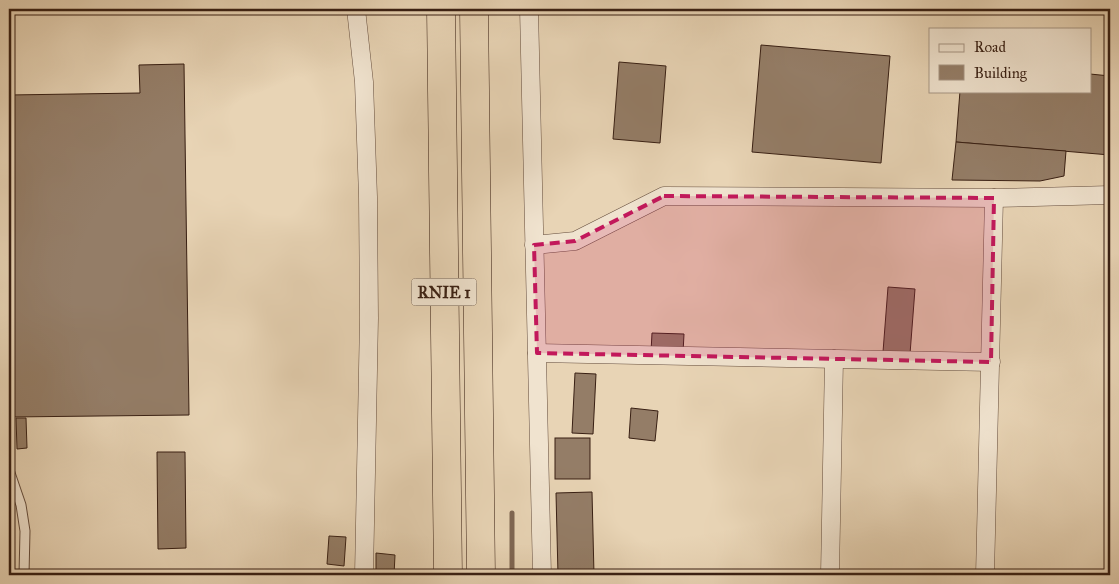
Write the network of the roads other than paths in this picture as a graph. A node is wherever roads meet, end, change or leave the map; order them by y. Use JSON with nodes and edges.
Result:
{"nodes":[{"id":1,"x":356,"y":9,"type":"edge"},
{"id":2,"x":440,"y":9,"type":"edge"},
{"id":3,"x":474,"y":9,"type":"edge"},
{"id":4,"x":529,"y":9,"type":"edge"},
{"id":5,"x":1110,"y":195,"type":"edge"},
{"id":6,"x":994,"y":198,"type":"junction"},
{"id":7,"x":534,"y":245,"type":"junction"},
{"id":8,"x":537,"y":352,"type":"junction"},
{"id":9,"x":834,"y":359,"type":"junction"},
{"id":10,"x":991,"y":362,"type":"junction"},
{"id":11,"x":9,"y":470,"type":"edge"},
{"id":12,"x":24,"y":575,"type":"edge"},
{"id":13,"x":364,"y":575,"type":"edge"},
{"id":14,"x":448,"y":575,"type":"edge"},
{"id":15,"x":481,"y":575,"type":"edge"},
{"id":16,"x":542,"y":575,"type":"edge"},
{"id":17,"x":830,"y":575,"type":"edge"},
{"id":18,"x":985,"y":575,"type":"edge"}],
"edges":[{"from":1,"to":13,"type":"street"},
{"from":2,"to":14,"type":"highway","number":"RNIE 1"},
{"from":3,"to":15,"type":"highway","number":"RNIE 1"},
{"from":4,"to":7,"type":"street"},
{"from":5,"to":6,"type":"street"},
{"from":6,"to":7,"type":"street"},
{"from":6,"to":10,"type":"street"},
{"from":7,"to":8,"type":"street"},
{"from":8,"to":9,"type":"street"},
{"from":8,"to":16,"type":"street"},
{"from":9,"to":10,"type":"street"},
{"from":9,"to":17,"type":"street"},
{"from":10,"to":18,"type":"street"},
{"from":11,"to":12,"type":"lane"}]}
